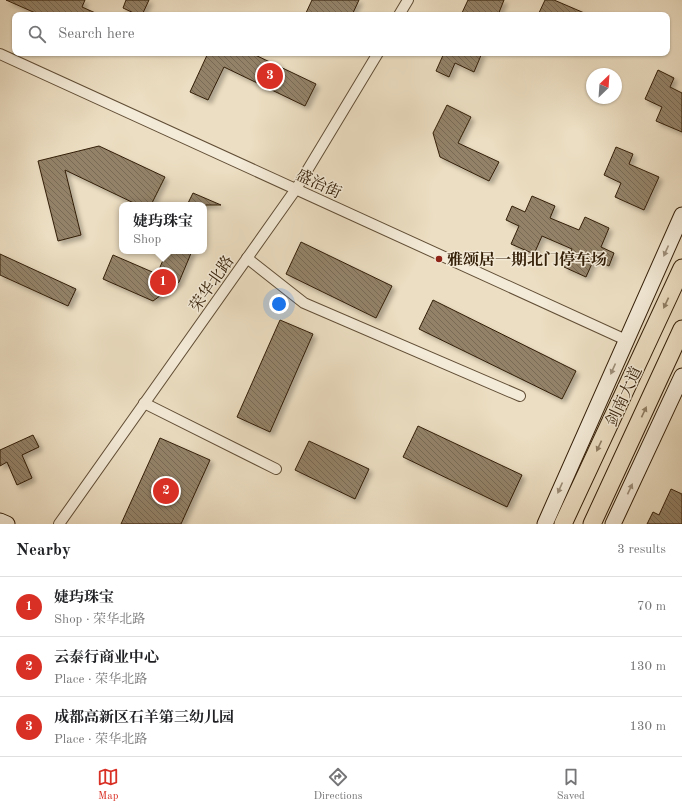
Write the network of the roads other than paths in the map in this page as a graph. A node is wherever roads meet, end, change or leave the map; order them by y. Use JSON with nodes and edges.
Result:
{"nodes":[{"id":1,"x":408,"y":0,"type":"edge"},
{"id":2,"x":401,"y":12,"type":"edge"},
{"id":3,"x":0,"y":54,"type":"edge"},
{"id":4,"x":376,"y":56,"type":"edge"},
{"id":5,"x":296,"y":189,"type":"junction"},
{"id":6,"x":682,"y":215,"type":"edge"},
{"id":7,"x":247,"y":258,"type":"junction"},
{"id":8,"x":682,"y":268,"type":"edge"},
{"id":9,"x":682,"y":329,"type":"edge"},
{"id":10,"x":626,"y":340,"type":"junction"},
{"id":11,"x":682,"y":376,"type":"edge"},
{"id":12,"x":520,"y":396,"type":"dead end"},
{"id":13,"x":144,"y":403,"type":"junction"},
{"id":14,"x":276,"y":469,"type":"dead end"},
{"id":15,"x":0,"y":521,"type":"edge"},
{"id":16,"x":7,"y":524,"type":"edge"},
{"id":17,"x":59,"y":524,"type":"edge"},
{"id":18,"x":545,"y":524,"type":"edge"},
{"id":19,"x":563,"y":524,"type":"edge"},
{"id":20,"x":592,"y":524,"type":"edge"},
{"id":21,"x":614,"y":524,"type":"edge"}],
"edges":[{"from":1,"to":2,"type":"street"},
{"from":3,"to":5,"type":"street","name":"盛治街"},
{"from":4,"to":5,"type":"street","name":"荣华北路"},
{"from":5,"to":7,"type":"street","name":"荣华北路"},
{"from":5,"to":10,"type":"street","name":"盛治街"},
{"from":6,"to":10,"type":"main road","one_way":true},
{"from":7,"to":12,"type":"street"},
{"from":7,"to":13,"type":"street","name":"荣华北路"},
{"from":8,"to":19,"type":"highway","name":"剑南大道","one_way":true},
{"from":20,"to":9,"type":"highway","name":"剑南大道","one_way":true},
{"from":10,"to":18,"type":"main road","one_way":true},
{"from":21,"to":11,"type":"main road","one_way":true},
{"from":13,"to":14,"type":"street"},
{"from":13,"to":17,"type":"street","name":"荣华北路"},
{"from":15,"to":16,"type":"main road"}]}
